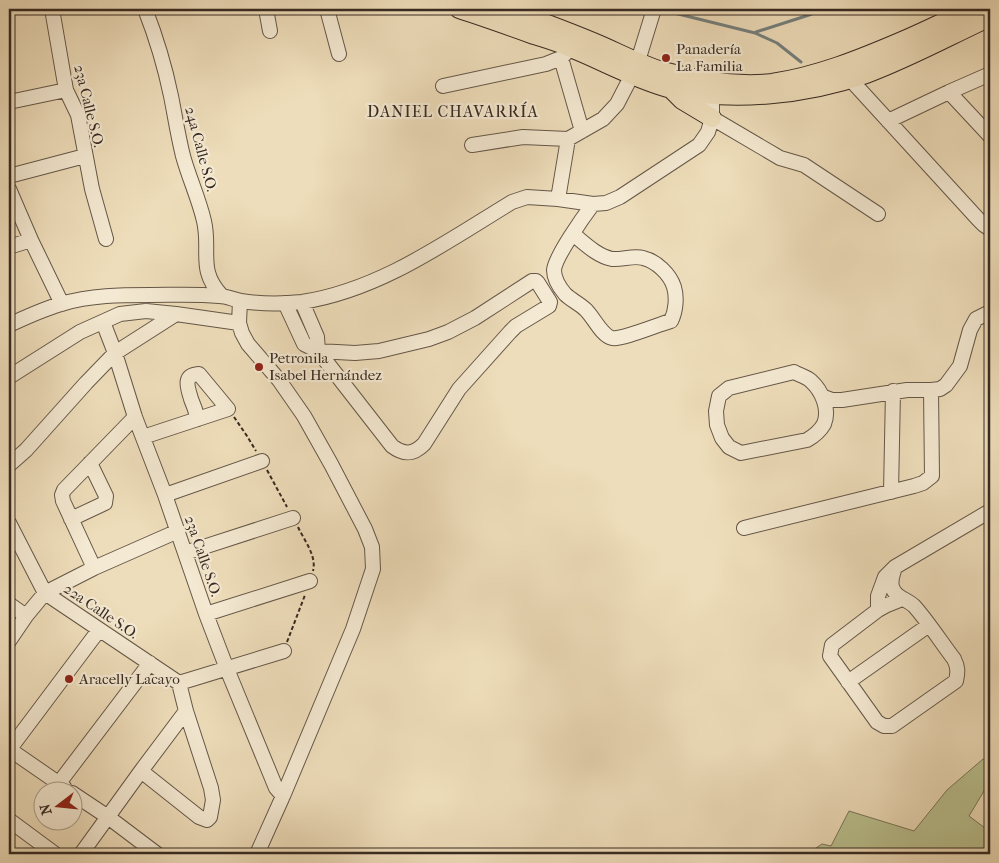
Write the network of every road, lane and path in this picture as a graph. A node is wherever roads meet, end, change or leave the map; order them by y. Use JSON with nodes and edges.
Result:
{"nodes":[{"id":1,"x":52,"y":9,"type":"edge"},
{"id":2,"x":145,"y":9,"type":"edge"},
{"id":3,"x":266,"y":9,"type":"edge"},
{"id":4,"x":326,"y":9,"type":"edge"},
{"id":5,"x":459,"y":9,"type":"edge"},
{"id":6,"x":508,"y":9,"type":"edge"},
{"id":7,"x":971,"y":9,"type":"edge"},
{"id":8,"x":653,"y":12,"type":"edge"},
{"id":9,"x":990,"y":17,"type":"edge"},
{"id":10,"x":270,"y":31,"type":"dead end"},
{"id":11,"x":566,"y":53,"type":"junction"},
{"id":12,"x":339,"y":54,"type":"dead end"},
{"id":13,"x":635,"y":68,"type":"junction"},
{"id":14,"x":990,"y":74,"type":"edge"},
{"id":15,"x":833,"y":80,"type":"junction"},
{"id":16,"x":443,"y":86,"type":"dead end"},
{"id":17,"x":670,"y":88,"type":"junction"},
{"id":18,"x":713,"y":88,"type":"junction"},
{"id":19,"x":66,"y":90,"type":"junction"},
{"id":20,"x":949,"y":92,"type":"junction"},
{"id":21,"x":9,"y":100,"type":"edge"},
{"id":22,"x":712,"y":118,"type":"junction"},
{"id":23,"x":888,"y":120,"type":"junction"},
{"id":24,"x":582,"y":131,"type":"junction"},
{"id":25,"x":990,"y":136,"type":"edge"},
{"id":26,"x":568,"y":139,"type":"junction"},
{"id":27,"x":472,"y":145,"type":"dead end"},
{"id":28,"x":85,"y":156,"type":"junction"},
{"id":29,"x":9,"y":176,"type":"edge"},
{"id":30,"x":9,"y":189,"type":"edge"},
{"id":31,"x":558,"y":199,"type":"junction"},
{"id":32,"x":593,"y":204,"type":"junction"},
{"id":33,"x":878,"y":214,"type":"dead end"},
{"id":34,"x":990,"y":229,"type":"edge"},
{"id":35,"x":573,"y":234,"type":"junction"},
{"id":36,"x":106,"y":239,"type":"dead end"},
{"id":37,"x":31,"y":240,"type":"junction"},
{"id":38,"x":9,"y":247,"type":"edge"},
{"id":39,"x":207,"y":270,"type":"junction"},
{"id":40,"x":191,"y":295,"type":"junction"},
{"id":41,"x":222,"y":296,"type":"junction"},
{"id":42,"x":240,"y":301,"type":"junction"},
{"id":43,"x":302,"y":302,"type":"junction"},
{"id":44,"x":285,"y":303,"type":"junction"},
{"id":45,"x":62,"y":304,"type":"junction"},
{"id":46,"x":990,"y":312,"type":"edge"},
{"id":47,"x":176,"y":314,"type":"junction"},
{"id":48,"x":103,"y":322,"type":"junction"},
{"id":49,"x":238,"y":323,"type":"junction"},
{"id":50,"x":9,"y":325,"type":"edge"},
{"id":51,"x":318,"y":351,"type":"junction"},
{"id":52,"x":115,"y":353,"type":"junction"},
{"id":53,"x":9,"y":377,"type":"edge"},
{"id":54,"x":931,"y":390,"type":"junction"},
{"id":55,"x":893,"y":391,"type":"junction"},
{"id":56,"x":824,"y":397,"type":"junction"},
{"id":57,"x":135,"y":417,"type":"junction"},
{"id":58,"x":198,"y":419,"type":"dead end"},
{"id":59,"x":143,"y":437,"type":"junction"},
{"id":60,"x":262,"y":461,"type":"dead end"},
{"id":61,"x":90,"y":463,"type":"junction"},
{"id":62,"x":9,"y":465,"type":"edge"},
{"id":63,"x":891,"y":492,"type":"junction"},
{"id":64,"x":165,"y":495,"type":"junction"},
{"id":65,"x":990,"y":511,"type":"edge"},
{"id":66,"x":293,"y":518,"type":"dead end"},
{"id":67,"x":71,"y":520,"type":"junction"},
{"id":68,"x":9,"y":523,"type":"edge"},
{"id":69,"x":744,"y":528,"type":"dead end"},
{"id":70,"x":178,"y":531,"type":"junction"},
{"id":71,"x":13,"y":545,"type":"edge"},
{"id":72,"x":185,"y":554,"type":"junction"},
{"id":73,"x":895,"y":567,"type":"junction"},
{"id":74,"x":94,"y":568,"type":"junction"},
{"id":75,"x":310,"y":581,"type":"dead end"},
{"id":76,"x":45,"y":593,"type":"junction"},
{"id":77,"x":902,"y":599,"type":"junction"},
{"id":78,"x":9,"y":604,"type":"edge"},
{"id":79,"x":878,"y":610,"type":"junction"},
{"id":80,"x":206,"y":614,"type":"junction"},
{"id":81,"x":26,"y":616,"type":"junction"},
{"id":82,"x":929,"y":625,"type":"junction"},
{"id":83,"x":99,"y":630,"type":"junction"},
{"id":84,"x":9,"y":641,"type":"edge"},
{"id":85,"x":284,"y":651,"type":"dead end"},
{"id":86,"x":150,"y":663,"type":"junction"},
{"id":87,"x":227,"y":669,"type":"junction"},
{"id":88,"x":848,"y":682,"type":"junction"},
{"id":89,"x":179,"y":683,"type":"junction"},
{"id":90,"x":186,"y":711,"type":"junction"},
{"id":91,"x":9,"y":749,"type":"edge"},
{"id":92,"x":141,"y":771,"type":"junction"},
{"id":93,"x":54,"y":780,"type":"edge"},
{"id":94,"x":69,"y":780,"type":"edge"},
{"id":95,"x":283,"y":796,"type":"junction"},
{"id":96,"x":82,"y":800,"type":"edge"},
{"id":97,"x":108,"y":817,"type":"junction"},
{"id":98,"x":9,"y":820,"type":"edge"},
{"id":99,"x":55,"y":854,"type":"edge"},
{"id":100,"x":81,"y":854,"type":"edge"},
{"id":101,"x":157,"y":854,"type":"edge"},
{"id":102,"x":257,"y":854,"type":"edge"}],
"edges":[{"from":1,"to":19,"type":"street","name":"23a Calle S.O."},
{"from":2,"to":39,"type":"street","name":"24a Calle S.O."},
{"from":3,"to":10,"type":"street"},
{"from":4,"to":12,"type":"street"},
{"from":5,"to":11,"type":"main road"},
{"from":6,"to":13,"type":"main road"},
{"from":7,"to":15,"type":"main road"},
{"from":8,"to":13,"type":"street"},
{"from":9,"to":15,"type":"main road"},
{"from":11,"to":13,"type":"main road"},
{"from":11,"to":16,"type":"street"},
{"from":11,"to":24,"type":"street"},
{"from":13,"to":17,"type":"main road"},
{"from":13,"to":18,"type":"main road"},
{"from":13,"to":24,"type":"street"},
{"from":14,"to":20,"type":"street"},
{"from":15,"to":18,"type":"main road"},
{"from":15,"to":18,"type":"main road"},
{"from":15,"to":23,"type":"street"},
{"from":17,"to":18,"type":"main road"},
{"from":17,"to":22,"type":"main road"},
{"from":18,"to":22,"type":"street"},
{"from":19,"to":21,"type":"street"},
{"from":19,"to":28,"type":"street","name":"23a Calle S.O."},
{"from":20,"to":23,"type":"street"},
{"from":20,"to":25,"type":"street"},
{"from":22,"to":32,"type":"street"},
{"from":22,"to":33,"type":"street"},
{"from":23,"to":34,"type":"street"},
{"from":24,"to":26,"type":"street"},
{"from":26,"to":27,"type":"street"},
{"from":26,"to":31,"type":"street"},
{"from":28,"to":29,"type":"street"},
{"from":28,"to":36,"type":"street","name":"23a Calle S.O."},
{"from":30,"to":37,"type":"street"},
{"from":31,"to":32,"type":"street"},
{"from":31,"to":43,"type":"street"},
{"from":32,"to":35,"type":"street"},
{"from":35,"to":35,"type":"street"},
{"from":37,"to":38,"type":"street"},
{"from":37,"to":45,"type":"street"},
{"from":39,"to":40,"type":"street"},
{"from":39,"to":41,"type":"street","name":"24a Calle S.O."},
{"from":40,"to":41,"type":"street"},
{"from":40,"to":45,"type":"street"},
{"from":41,"to":42,"type":"street"},
{"from":42,"to":44,"type":"street"},
{"from":42,"to":49,"type":"street"},
{"from":43,"to":44,"type":"street"},
{"from":43,"to":51,"type":"street"},
{"from":44,"to":51,"type":"street"},
{"from":45,"to":50,"type":"street"},
{"from":46,"to":54,"type":"street"},
{"from":47,"to":48,"type":"street"},
{"from":47,"to":49,"type":"street"},
{"from":47,"to":52,"type":"street"},
{"from":48,"to":52,"type":"street","name":"23a Calle S.O."},
{"from":48,"to":53,"type":"street"},
{"from":49,"to":95,"type":"street"},
{"from":51,"to":51,"type":"street"},
{"from":52,"to":57,"type":"street","name":"23a Calle S.O."},
{"from":52,"to":62,"type":"street"},
{"from":54,"to":55,"type":"street"},
{"from":54,"to":63,"type":"street"},
{"from":55,"to":56,"type":"street"},
{"from":55,"to":63,"type":"street"},
{"from":56,"to":56,"type":"street"},
{"from":57,"to":59,"type":"street","name":"23a Calle S.O."},
{"from":57,"to":61,"type":"street"},
{"from":58,"to":59,"type":"street"},
{"from":59,"to":64,"type":"street","name":"23a Calle S.O."},
{"from":60,"to":64,"type":"street"},
{"from":61,"to":67,"type":"street"},
{"from":61,"to":67,"type":"street"},
{"from":63,"to":69,"type":"street"},
{"from":64,"to":70,"type":"street","name":"23a Calle S.O."},
{"from":65,"to":73,"type":"street"},
{"from":66,"to":72,"type":"street"},
{"from":67,"to":74,"type":"street"},
{"from":68,"to":71,"type":"street","name":"22a Calle S.O."},
{"from":70,"to":72,"type":"street","name":"23a Calle S.O."},
{"from":70,"to":74,"type":"street"},
{"from":71,"to":76,"type":"street","name":"22a Calle S.O."},
{"from":72,"to":80,"type":"street","name":"23a Calle S.O."},
{"from":73,"to":77,"type":"street"},
{"from":73,"to":79,"type":"street"},
{"from":74,"to":76,"type":"street"},
{"from":75,"to":80,"type":"street"},
{"from":76,"to":81,"type":"street"},
{"from":76,"to":83,"type":"street","name":"22a Calle S.O."},
{"from":77,"to":79,"type":"street"},
{"from":77,"to":82,"type":"street"},
{"from":78,"to":81,"type":"street"},
{"from":79,"to":88,"type":"street"},
{"from":80,"to":87,"type":"street","name":"23a Calle S.O."},
{"from":81,"to":84,"type":"street"},
{"from":82,"to":88,"type":"street"},
{"from":82,"to":88,"type":"street"},
{"from":83,"to":86,"type":"street","name":"22a Calle S.O."},
{"from":83,"to":91,"type":"street"},
{"from":85,"to":87,"type":"street"},
{"from":86,"to":89,"type":"street","name":"22a Calle S.O."},
{"from":86,"to":94,"type":"street"},
{"from":87,"to":89,"type":"street"},
{"from":87,"to":95,"type":"street","name":"23a Calle S.O."},
{"from":89,"to":90,"type":"street"},
{"from":90,"to":92,"type":"street"},
{"from":90,"to":92,"type":"street"},
{"from":91,"to":93,"type":"street"},
{"from":92,"to":97,"type":"street"},
{"from":95,"to":102,"type":"street"},
{"from":96,"to":97,"type":"street"},
{"from":97,"to":100,"type":"street"},
{"from":97,"to":101,"type":"street"},
{"from":98,"to":99,"type":"street"}]}
